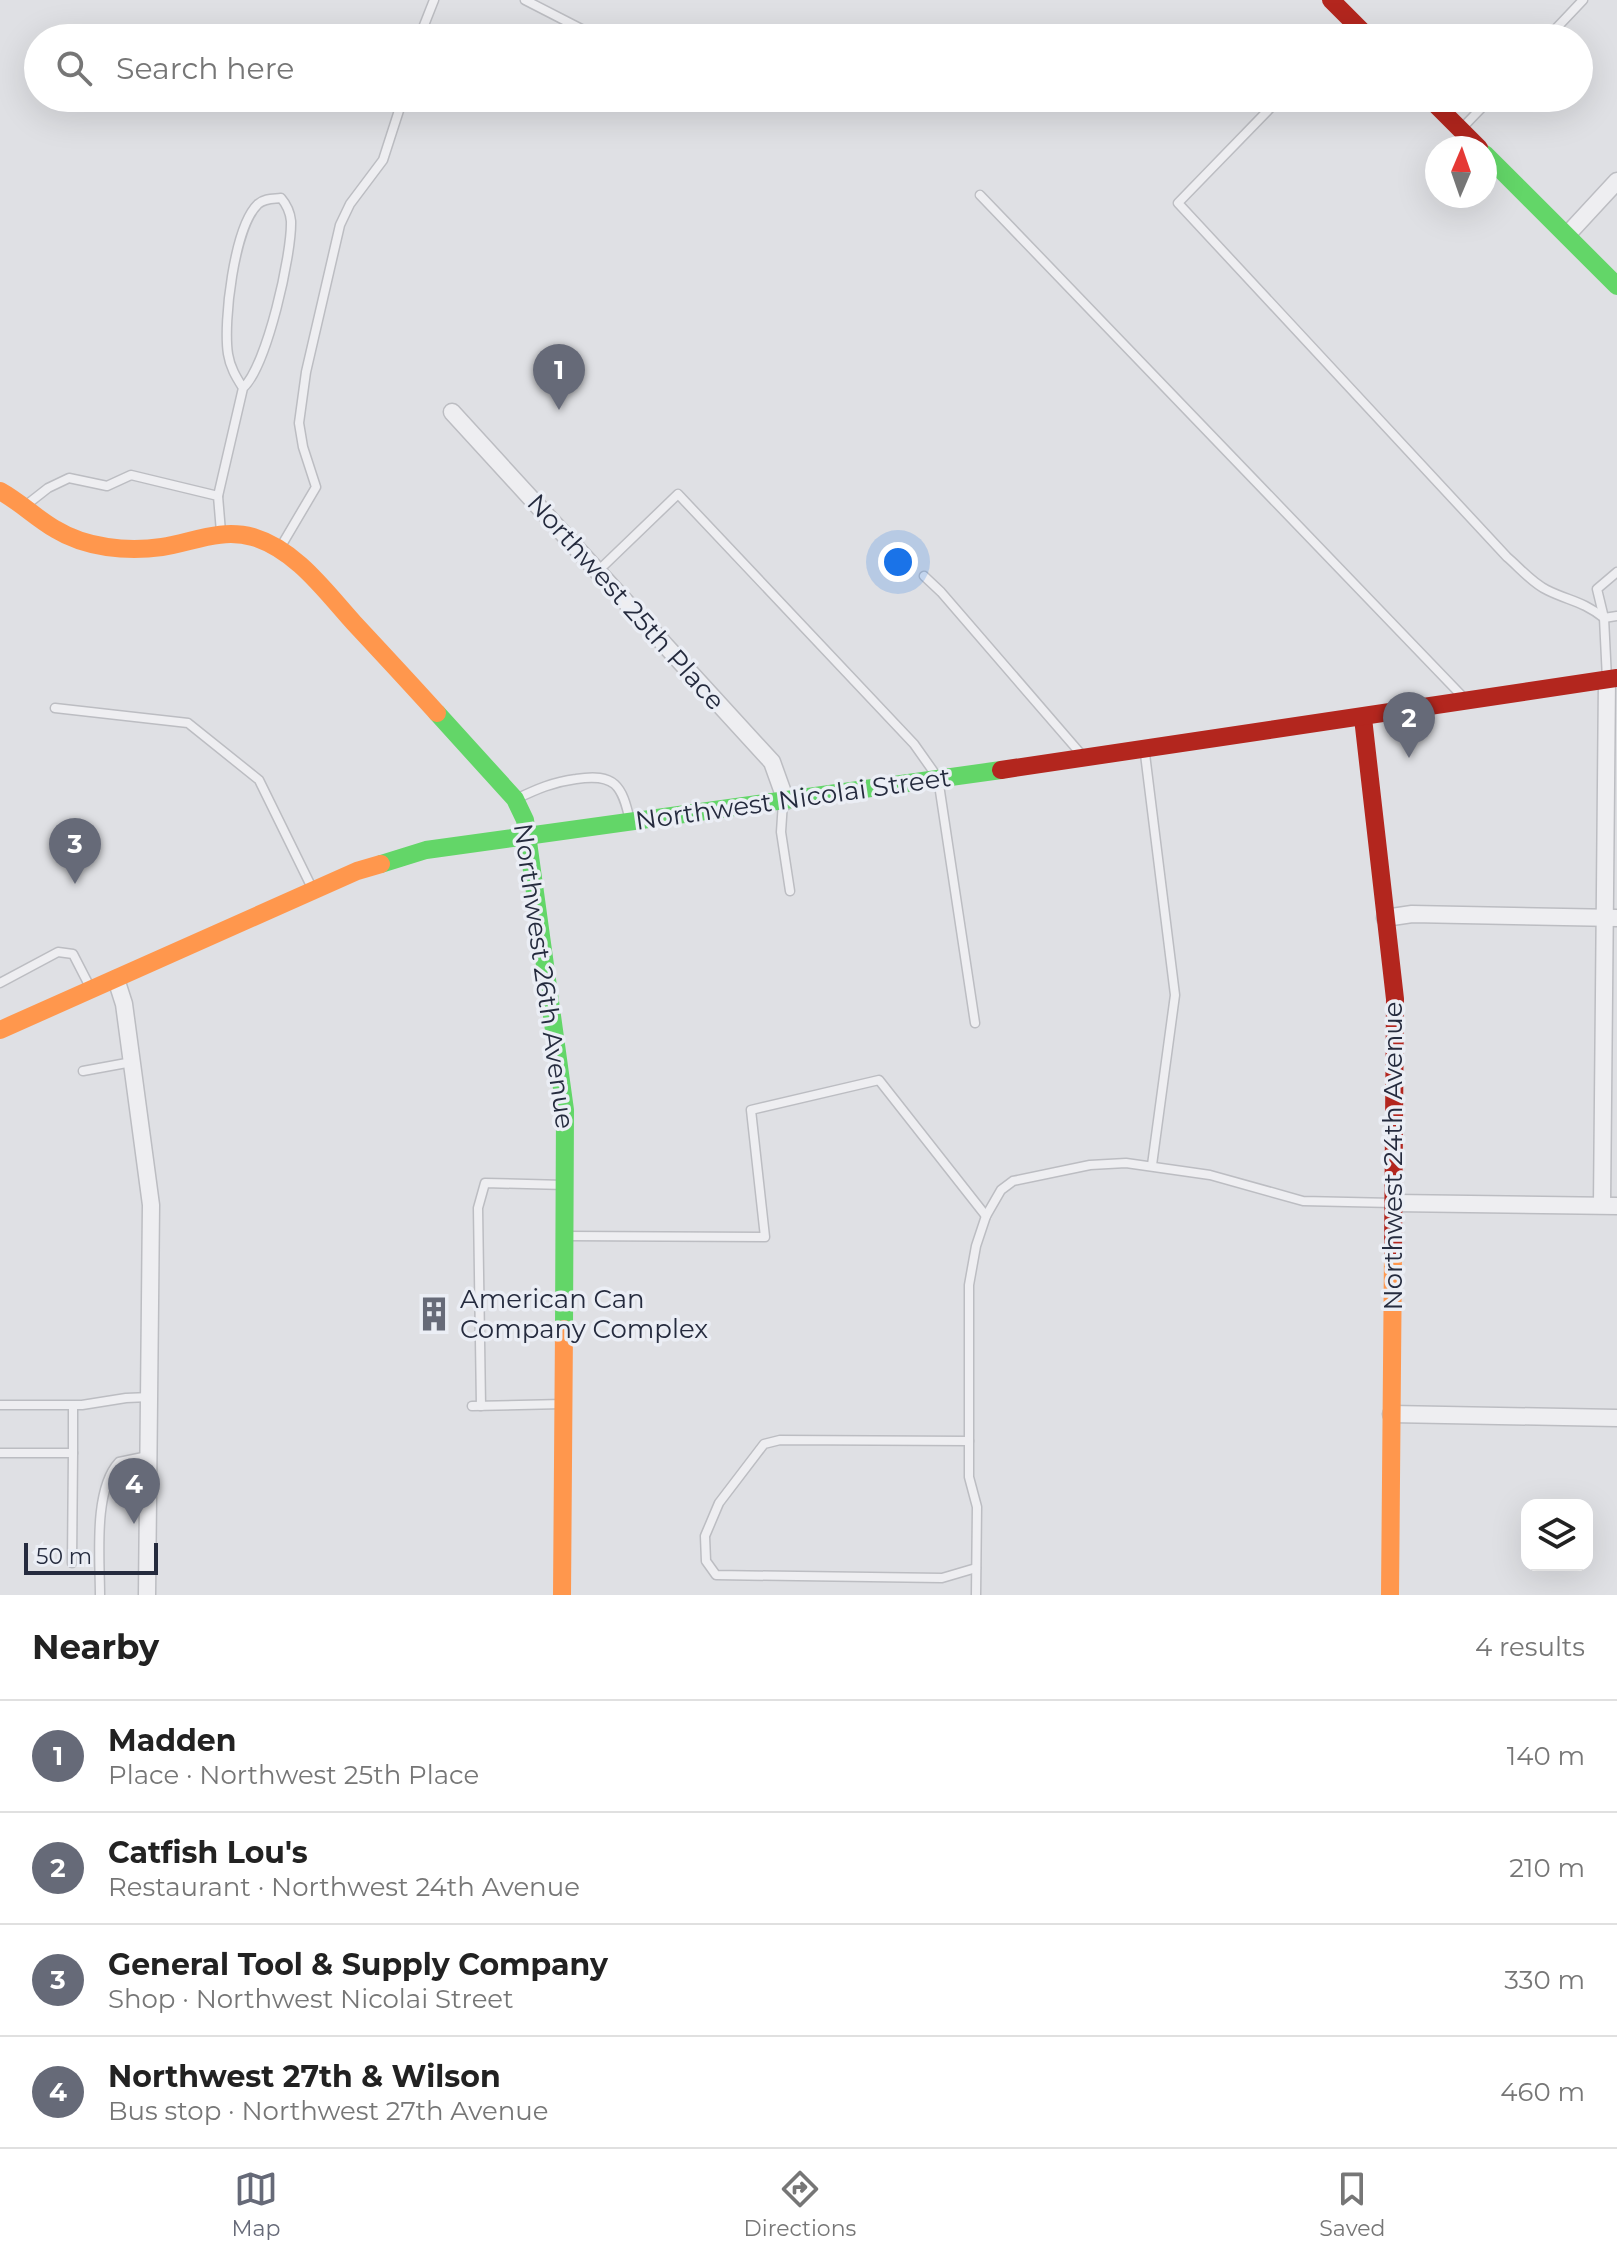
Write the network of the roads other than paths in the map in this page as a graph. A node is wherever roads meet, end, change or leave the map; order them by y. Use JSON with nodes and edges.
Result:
{"nodes":[{"id":1,"x":434,"y":0,"type":"edge"},
{"id":2,"x":525,"y":0,"type":"edge"},
{"id":3,"x":1331,"y":0,"type":"edge"},
{"id":4,"x":1583,"y":0,"type":"edge"},
{"id":5,"x":425,"y":24,"type":"edge"},
{"id":6,"x":572,"y":24,"type":"edge"},
{"id":7,"x":1349,"y":24,"type":"edge"},
{"id":8,"x":1560,"y":24,"type":"edge"},
{"id":9,"x":398,"y":112,"type":"edge"},
{"id":10,"x":1266,"y":112,"type":"edge"},
{"id":11,"x":1443,"y":112,"type":"edge"},
{"id":12,"x":1478,"y":112,"type":"edge"},
{"id":13,"x":1461,"y":130,"type":"junction"},
{"id":14,"x":1467,"y":136,"type":"edge"},
{"id":15,"x":1497,"y":166,"type":"edge"},
{"id":16,"x":1617,"y":181,"type":"edge"},
{"id":17,"x":980,"y":195,"type":"dead end"},
{"id":18,"x":1567,"y":235,"type":"junction"},
{"id":19,"x":1617,"y":286,"type":"edge"},
{"id":20,"x":243,"y":388,"type":"junction"},
{"id":21,"x":452,"y":412,"type":"dead end"},
{"id":22,"x":0,"y":491,"type":"edge"},
{"id":23,"x":218,"y":496,"type":"junction"},
{"id":24,"x":24,"y":507,"type":"junction"},
{"id":25,"x":221,"y":534,"type":"junction"},
{"id":26,"x":279,"y":550,"type":"junction"},
{"id":27,"x":598,"y":571,"type":"junction"},
{"id":28,"x":1617,"y":572,"type":"edge"},
{"id":29,"x":924,"y":576,"type":"dead end"},
{"id":30,"x":1617,"y":616,"type":"edge"},
{"id":31,"x":1604,"y":618,"type":"junction"},
{"id":32,"x":1612,"y":679,"type":"edge"},
{"id":33,"x":1467,"y":702,"type":"junction"},
{"id":34,"x":55,"y":708,"type":"dead end"},
{"id":35,"x":1363,"y":718,"type":"junction"},
{"id":36,"x":1144,"y":750,"type":"junction"},
{"id":37,"x":1085,"y":758,"type":"junction"},
{"id":38,"x":938,"y":778,"type":"junction"},
{"id":39,"x":515,"y":799,"type":"junction"},
{"id":40,"x":785,"y":801,"type":"junction"},
{"id":41,"x":630,"y":821,"type":"junction"},
{"id":42,"x":527,"y":836,"type":"junction"},
{"id":43,"x":790,"y":891,"type":"dead end"},
{"id":44,"x":314,"y":892,"type":"junction"},
{"id":45,"x":1385,"y":918,"type":"junction"},
{"id":46,"x":1611,"y":918,"type":"edge"},
{"id":47,"x":116,"y":979,"type":"junction"},
{"id":48,"x":0,"y":983,"type":"edge"},
{"id":49,"x":91,"y":990,"type":"junction"},
{"id":50,"x":975,"y":1023,"type":"dead end"},
{"id":51,"x":1,"y":1028,"type":"edge"},
{"id":52,"x":132,"y":1062,"type":"junction"},
{"id":53,"x":83,"y":1071,"type":"dead end"},
{"id":54,"x":1152,"y":1165,"type":"junction"},
{"id":55,"x":565,"y":1185,"type":"junction"},
{"id":56,"x":1394,"y":1203,"type":"junction"},
{"id":57,"x":1610,"y":1206,"type":"edge"},
{"id":58,"x":986,"y":1216,"type":"junction"},
{"id":59,"x":565,"y":1236,"type":"junction"},
{"id":60,"x":150,"y":1397,"type":"junction"},
{"id":61,"x":563,"y":1404,"type":"junction"},
{"id":62,"x":0,"y":1405,"type":"edge"},
{"id":63,"x":73,"y":1406,"type":"junction"},
{"id":64,"x":1391,"y":1414,"type":"junction"},
{"id":65,"x":1617,"y":1418,"type":"edge"},
{"id":66,"x":969,"y":1441,"type":"junction"},
{"id":67,"x":0,"y":1453,"type":"edge"},
{"id":68,"x":73,"y":1453,"type":"junction"},
{"id":69,"x":149,"y":1456,"type":"junction"},
{"id":70,"x":72,"y":1563,"type":"dead end"},
{"id":71,"x":976,"y":1568,"type":"junction"},
{"id":72,"x":100,"y":1595,"type":"edge"},
{"id":73,"x":147,"y":1595,"type":"edge"},
{"id":74,"x":562,"y":1595,"type":"edge"},
{"id":75,"x":976,"y":1595,"type":"edge"},
{"id":76,"x":1390,"y":1595,"type":"edge"}],
"edges":[{"from":1,"to":5,"type":"lane"},
{"from":2,"to":6,"type":"lane"},
{"from":3,"to":7,"type":"main road"},
{"from":4,"to":8,"type":"lane"},
{"from":9,"to":26,"type":"lane"},
{"from":10,"to":31,"type":"lane"},
{"from":11,"to":13,"type":"main road"},
{"from":12,"to":13,"type":"lane"},
{"from":13,"to":14,"type":"main road"},
{"from":15,"to":18,"type":"main road"},
{"from":16,"to":18,"type":"street"},
{"from":17,"to":33,"type":"lane"},
{"from":18,"to":19,"type":"main road"},
{"from":20,"to":20,"type":"lane"},
{"from":20,"to":23,"type":"lane"},
{"from":21,"to":27,"type":"street","name":"Northwest 25th Place"},
{"from":22,"to":24,"type":"main road"},
{"from":23,"to":24,"type":"lane"},
{"from":23,"to":25,"type":"lane"},
{"from":24,"to":25,"type":"main road"},
{"from":25,"to":26,"type":"main road","name":"Northwest 26th Avenue"},
{"from":26,"to":39,"type":"main road","name":"Northwest 26th Avenue"},
{"from":27,"to":38,"type":"lane"},
{"from":27,"to":40,"type":"street","name":"Northwest 25th Place"},
{"from":28,"to":31,"type":"lane"},
{"from":29,"to":37,"type":"lane"},
{"from":30,"to":31,"type":"lane"},
{"from":31,"to":32,"type":"lane"},
{"from":32,"to":33,"type":"main road","name":"Northwest Nicolai Street"},
{"from":32,"to":46,"type":"street"},
{"from":33,"to":35,"type":"main road","name":"Northwest Nicolai Street"},
{"from":34,"to":44,"type":"lane"},
{"from":35,"to":36,"type":"main road","name":"Northwest Nicolai Street"},
{"from":35,"to":45,"type":"main road","name":"Northwest 24th Avenue"},
{"from":36,"to":37,"type":"main road","name":"Northwest Nicolai Street"},
{"from":36,"to":54,"type":"lane"},
{"from":37,"to":38,"type":"main road","name":"Northwest Nicolai Street"},
{"from":38,"to":40,"type":"main road","name":"Northwest Nicolai Street"},
{"from":38,"to":50,"type":"lane"},
{"from":39,"to":41,"type":"lane"},
{"from":39,"to":42,"type":"main road","name":"Northwest 26th Avenue"},
{"from":40,"to":41,"type":"main road","name":"Northwest Nicolai Street"},
{"from":40,"to":43,"type":"lane"},
{"from":41,"to":42,"type":"main road","name":"Northwest Nicolai Street"},
{"from":42,"to":44,"type":"main road","name":"Northwest Nicolai Street"},
{"from":42,"to":55,"type":"main road","name":"Northwest 26th Avenue"},
{"from":44,"to":47,"type":"main road","name":"Northwest Nicolai Street"},
{"from":45,"to":46,"type":"street"},
{"from":45,"to":56,"type":"main road","name":"Northwest 24th Avenue"},
{"from":46,"to":57,"type":"street"},
{"from":47,"to":49,"type":"main road","name":"Northwest Nicolai Street"},
{"from":47,"to":52,"type":"street"},
{"from":48,"to":49,"type":"lane"},
{"from":49,"to":51,"type":"main road","name":"Northwest Nicolai Street"},
{"from":52,"to":53,"type":"lane"},
{"from":52,"to":60,"type":"street"},
{"from":54,"to":56,"type":"lane"},
{"from":54,"to":58,"type":"lane"},
{"from":55,"to":59,"type":"main road","name":"Northwest 26th Avenue"},
{"from":55,"to":61,"type":"lane"},
{"from":56,"to":57,"type":"street"},
{"from":56,"to":64,"type":"main road","name":"Northwest 24th Avenue"},
{"from":58,"to":59,"type":"lane"},
{"from":58,"to":66,"type":"lane"},
{"from":59,"to":61,"type":"main road","name":"Northwest 26th Avenue"},
{"from":60,"to":63,"type":"lane"},
{"from":60,"to":69,"type":"street"},
{"from":61,"to":74,"type":"main road","name":"Northwest 26th Avenue"},
{"from":62,"to":63,"type":"lane"},
{"from":63,"to":68,"type":"lane"},
{"from":64,"to":65,"type":"street"},
{"from":64,"to":76,"type":"main road","name":"Northwest 24th Avenue"},
{"from":66,"to":71,"type":"lane"},
{"from":66,"to":71,"type":"lane"},
{"from":67,"to":68,"type":"lane"},
{"from":68,"to":70,"type":"lane"},
{"from":69,"to":72,"type":"lane"},
{"from":69,"to":73,"type":"street"},
{"from":71,"to":75,"type":"lane"}]}
